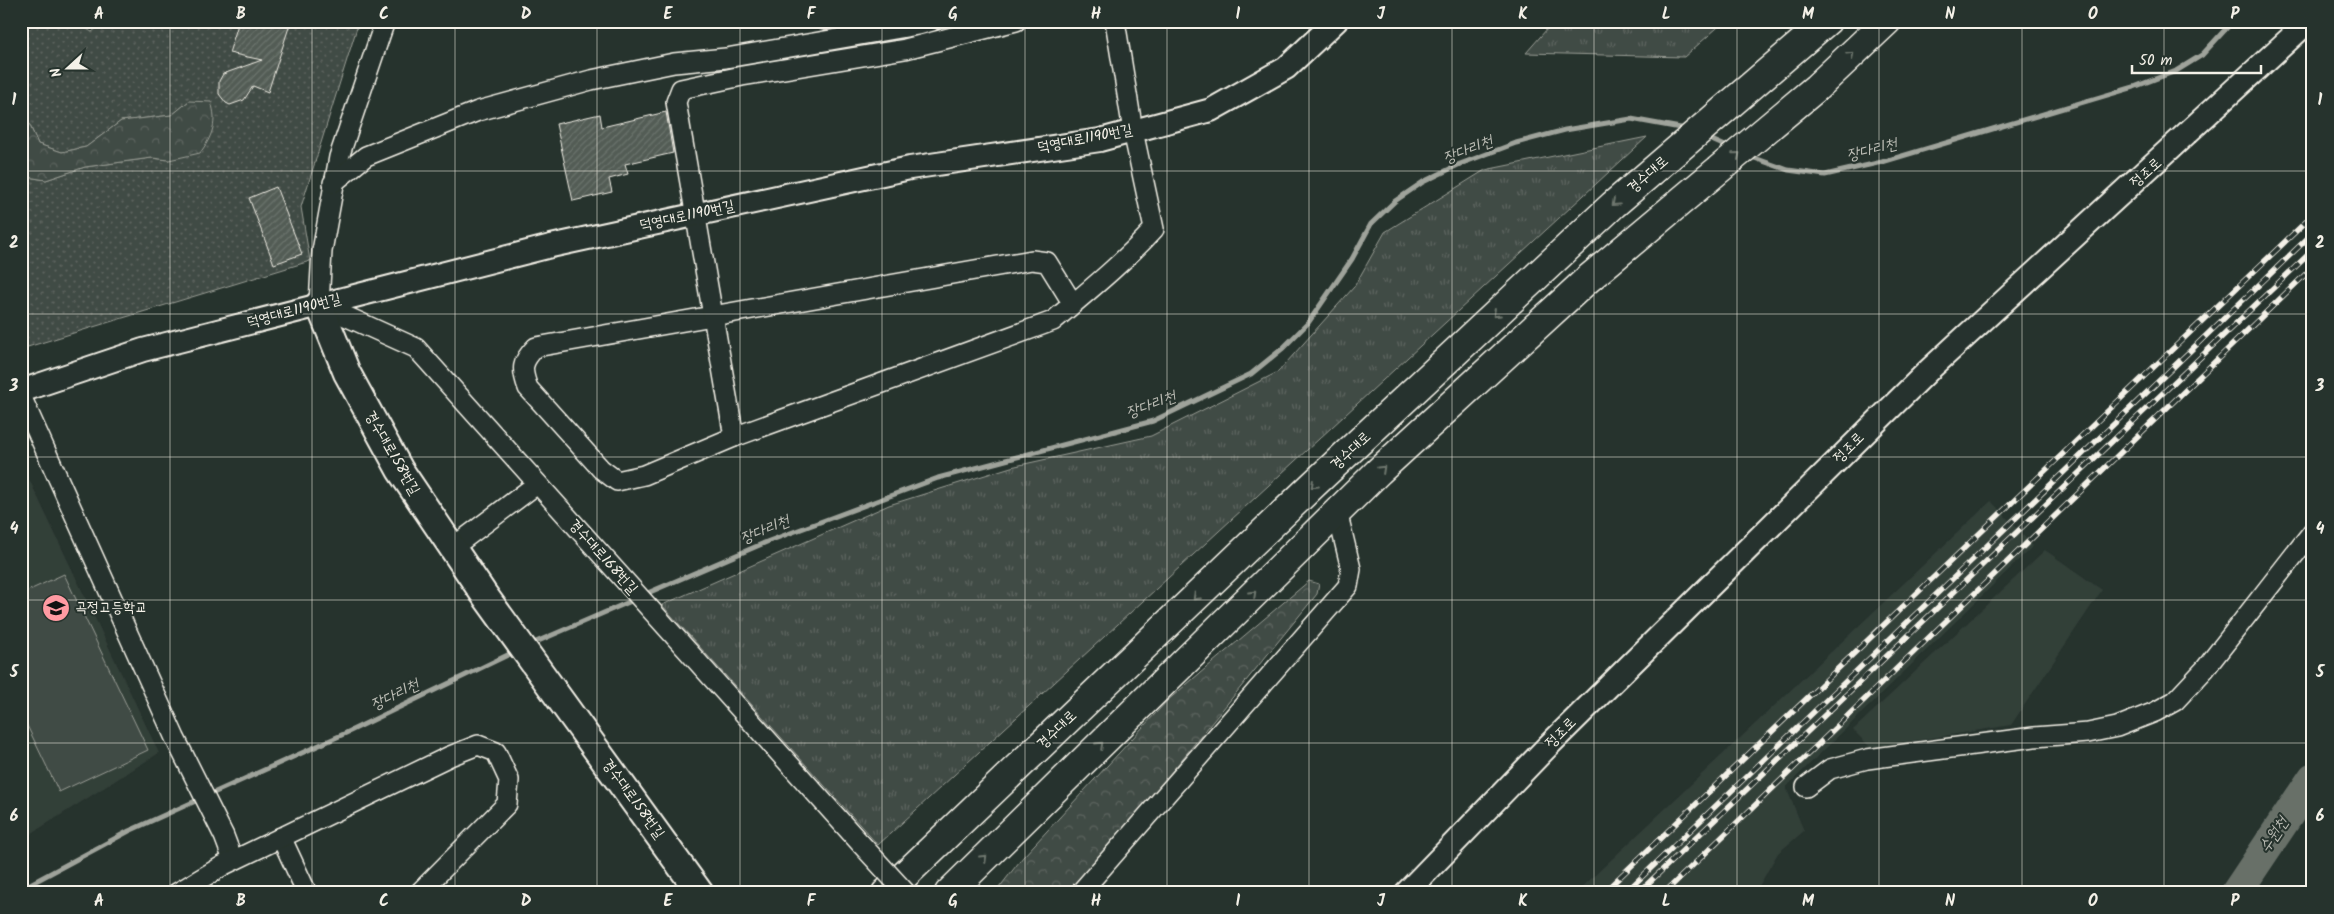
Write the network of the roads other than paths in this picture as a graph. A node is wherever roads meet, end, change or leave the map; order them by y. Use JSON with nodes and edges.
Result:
{"nodes":[{"id":1,"x":385,"y":21,"type":"edge"},
{"id":2,"x":932,"y":21,"type":"edge"},
{"id":3,"x":1016,"y":21,"type":"edge"},
{"id":4,"x":1115,"y":21,"type":"edge"},
{"id":5,"x":1336,"y":21,"type":"edge"},
{"id":6,"x":1826,"y":21,"type":"edge"},
{"id":7,"x":1887,"y":21,"type":"edge"},
{"id":8,"x":2309,"y":21,"type":"edge"},
{"id":9,"x":1133,"y":131,"type":"junction"},
{"id":10,"x":333,"y":183,"type":"junction"},
{"id":11,"x":697,"y":214,"type":"junction"},
{"id":12,"x":319,"y":304,"type":"junction"},
{"id":13,"x":1073,"y":304,"type":"junction"},
{"id":14,"x":714,"y":315,"type":"junction"},
{"id":15,"x":21,"y":391,"type":"edge"},
{"id":16,"x":21,"y":396,"type":"edge"},
{"id":17,"x":734,"y":437,"type":"junction"},
{"id":18,"x":537,"y":484,"type":"junction"},
{"id":19,"x":1337,"y":511,"type":"junction"},
{"id":20,"x":2313,"y":531,"type":"edge"},
{"id":21,"x":452,"y":548,"type":"junction"},
{"id":22,"x":1806,"y":787,"type":"dead end"},
{"id":23,"x":281,"y":837,"type":"junction"},
{"id":24,"x":233,"y":860,"type":"junction"},
{"id":25,"x":177,"y":893,"type":"edge"},
{"id":26,"x":307,"y":893,"type":"edge"},
{"id":27,"x":419,"y":893,"type":"edge"},
{"id":28,"x":700,"y":893,"type":"edge"},
{"id":29,"x":886,"y":893,"type":"edge"},
{"id":30,"x":906,"y":893,"type":"edge"},
{"id":31,"x":949,"y":893,"type":"edge"},
{"id":32,"x":1080,"y":893,"type":"edge"},
{"id":33,"x":1406,"y":893,"type":"edge"}],
"edges":[{"from":1,"to":10,"type":"street"},
{"from":2,"to":10,"type":"street"},
{"from":3,"to":11,"type":"street"},
{"from":4,"to":9,"type":"street"},
{"from":5,"to":9,"type":"street","name":"덕영대로1190번길"},
{"from":6,"to":29,"type":"main road","name":"경수대로","one_way":true},
{"from":19,"to":7,"type":"main road","one_way":true},
{"from":8,"to":33,"type":"street","name":"정조로"},
{"from":9,"to":11,"type":"street","name":"덕영대로1190번길"},
{"from":9,"to":13,"type":"street"},
{"from":10,"to":12,"type":"street"},
{"from":11,"to":12,"type":"street","name":"덕영대로1190번길"},
{"from":11,"to":14,"type":"street"},
{"from":12,"to":15,"type":"street","name":"덕영대로1190번길"},
{"from":12,"to":18,"type":"street","name":"경수대로168번길"},
{"from":12,"to":21,"type":"main road","name":"경수대로158번길"},
{"from":13,"to":14,"type":"street"},
{"from":13,"to":17,"type":"street"},
{"from":14,"to":17,"type":"street"},
{"from":14,"to":17,"type":"street"},
{"from":16,"to":24,"type":"street"},
{"from":18,"to":21,"type":"street"},
{"from":18,"to":30,"type":"street","name":"경수대로168번길","bridge":true},
{"from":31,"to":19,"type":"main road","one_way":true},
{"from":19,"to":32,"type":"street"},
{"from":20,"to":22,"type":"street"},
{"from":21,"to":28,"type":"main road","name":"경수대로158번길"},
{"from":23,"to":24,"type":"street"},
{"from":23,"to":26,"type":"street"},
{"from":23,"to":27,"type":"street"},
{"from":24,"to":25,"type":"street"}]}
